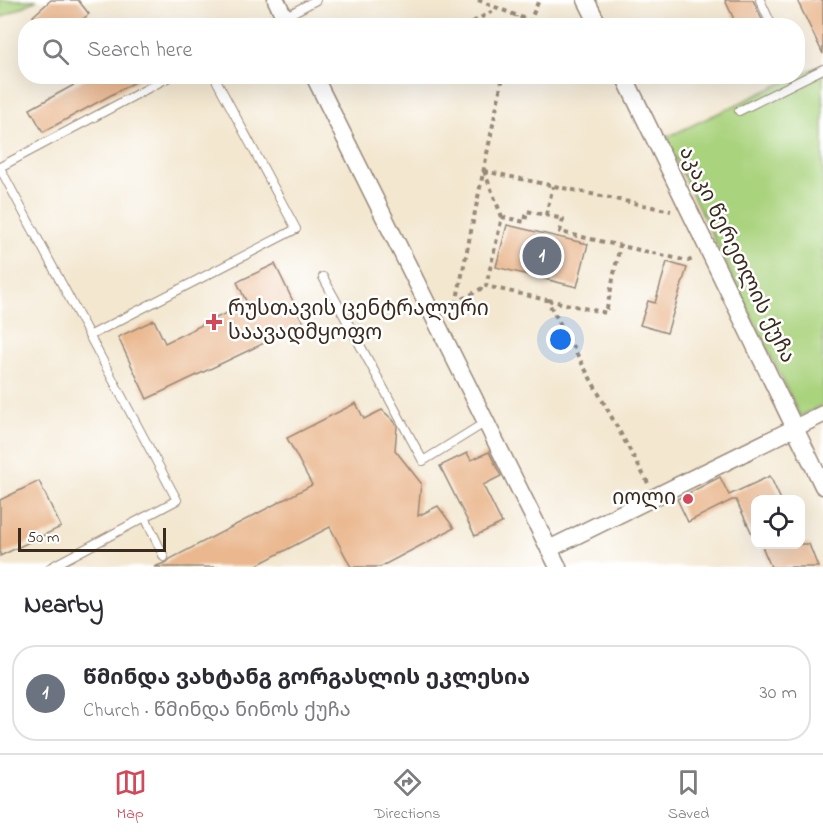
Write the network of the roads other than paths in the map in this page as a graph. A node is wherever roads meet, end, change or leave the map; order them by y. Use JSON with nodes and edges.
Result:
{"nodes":[{"id":1,"x":276,"y":0,"type":"edge"},
{"id":2,"x":316,"y":0,"type":"edge"},
{"id":3,"x":586,"y":0,"type":"edge"},
{"id":4,"x":760,"y":0,"type":"edge"},
{"id":5,"x":285,"y":18,"type":"edge"},
{"id":6,"x":290,"y":18,"type":"edge"},
{"id":7,"x":595,"y":18,"type":"edge"},
{"id":8,"x":768,"y":18,"type":"edge"},
{"id":9,"x":823,"y":69,"type":"edge"},
{"id":10,"x":805,"y":76,"type":"edge"},
{"id":11,"x":156,"y":84,"type":"edge"},
{"id":12,"x":218,"y":84,"type":"edge"},
{"id":13,"x":318,"y":84,"type":"edge"},
{"id":14,"x":628,"y":84,"type":"edge"},
{"id":15,"x":787,"y":84,"type":"edge"},
{"id":16,"x":739,"y":111,"type":"dead end"},
{"id":17,"x":0,"y":168,"type":"edge"},
{"id":18,"x":323,"y":277,"type":"dead end"},
{"id":19,"x":89,"y":336,"type":"junction"},
{"id":20,"x":823,"y":414,"type":"edge"},
{"id":21,"x":486,"y":422,"type":"junction"},
{"id":22,"x":795,"y":428,"type":"junction"},
{"id":23,"x":823,"y":486,"type":"edge"},
{"id":24,"x":145,"y":517,"type":"junction"},
{"id":25,"x":549,"y":549,"type":"junction"},
{"id":26,"x":164,"y":557,"type":"dead end"},
{"id":27,"x":51,"y":567,"type":"edge"},
{"id":28,"x":558,"y":567,"type":"edge"}],
"edges":[{"from":1,"to":5,"type":"street"},
{"from":2,"to":6,"type":"lane"},
{"from":3,"to":7,"type":"street"},
{"from":4,"to":8,"type":"lane"},
{"from":9,"to":10,"type":"lane"},
{"from":11,"to":17,"type":"lane"},
{"from":12,"to":19,"type":"lane"},
{"from":13,"to":21,"type":"street"},
{"from":14,"to":22,"type":"street","name":"აკაკი წერეთლის ქუჩა"},
{"from":15,"to":16,"type":"lane"},
{"from":17,"to":19,"type":"lane"},
{"from":18,"to":21,"type":"lane"},
{"from":19,"to":24,"type":"lane"},
{"from":20,"to":22,"type":"street"},
{"from":21,"to":25,"type":"street"},
{"from":22,"to":23,"type":"street","name":"აკაკი წერეთლის ქუჩა"},
{"from":22,"to":25,"type":"street"},
{"from":24,"to":26,"type":"lane"},
{"from":24,"to":27,"type":"lane"},
{"from":25,"to":28,"type":"street"}]}
